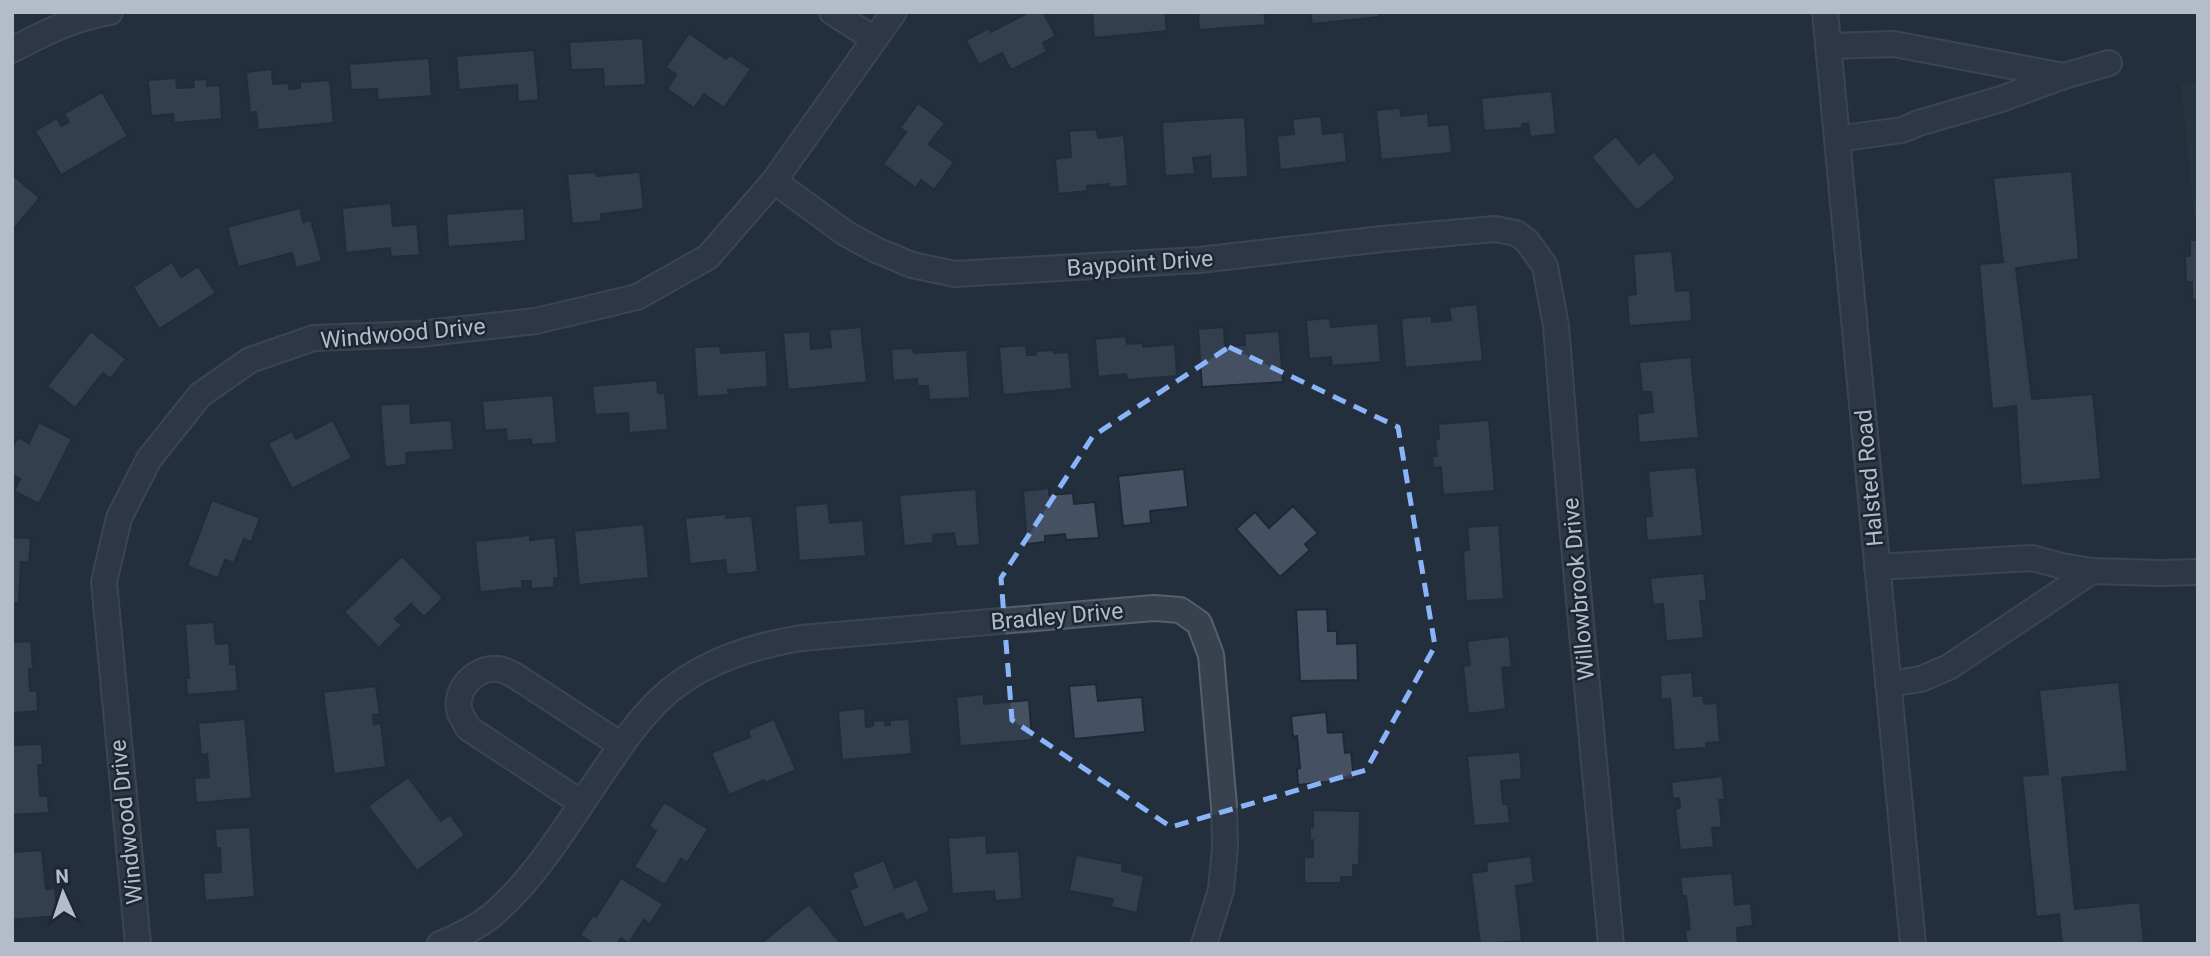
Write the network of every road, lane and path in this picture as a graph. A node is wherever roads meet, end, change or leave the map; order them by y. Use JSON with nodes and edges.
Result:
{"nodes":[{"id":1,"x":110,"y":12,"type":"edge"},
{"id":2,"x":832,"y":12,"type":"edge"},
{"id":3,"x":894,"y":12,"type":"edge"},
{"id":4,"x":1825,"y":12,"type":"edge"},
{"id":5,"x":874,"y":40,"type":"junction"},
{"id":6,"x":1828,"y":46,"type":"junction"},
{"id":7,"x":12,"y":50,"type":"edge"},
{"id":8,"x":2109,"y":63,"type":"dead end"},
{"id":9,"x":2064,"y":75,"type":"junction"},
{"id":10,"x":1837,"y":139,"type":"junction"},
{"id":11,"x":774,"y":181,"type":"junction"},
{"id":12,"x":1527,"y":241,"type":"joint"},
{"id":13,"x":1877,"y":567,"type":"junction"},
{"id":14,"x":2092,"y":571,"type":"junction"},
{"id":15,"x":2198,"y":572,"type":"edge"},
{"id":16,"x":1888,"y":684,"type":"junction"},
{"id":17,"x":621,"y":745,"type":"junction"},
{"id":18,"x":580,"y":802,"type":"junction"},
{"id":19,"x":138,"y":944,"type":"edge"},
{"id":20,"x":439,"y":944,"type":"edge"},
{"id":21,"x":1204,"y":944,"type":"edge"},
{"id":22,"x":1611,"y":944,"type":"edge"},
{"id":23,"x":1913,"y":944,"type":"edge"}],
"edges":[{"from":1,"to":7,"type":"street"},
{"from":2,"to":5,"type":"street"},
{"from":3,"to":5,"type":"street","name":"Windwood Drive"},
{"from":4,"to":6,"type":"street","name":"Halsted Road"},
{"from":5,"to":11,"type":"street","name":"Windwood Drive"},
{"from":6,"to":9,"type":"street"},
{"from":6,"to":10,"type":"street","name":"Halsted Road"},
{"from":8,"to":9,"type":"street"},
{"from":9,"to":10,"type":"street"},
{"from":10,"to":13,"type":"street","name":"Halsted Road"},
{"from":11,"to":12,"type":"street","name":"Baypoint Drive"},
{"from":11,"to":19,"type":"street","name":"Windwood Drive"},
{"from":12,"to":22,"type":"street","name":"Willowbrook Drive"},
{"from":13,"to":14,"type":"street"},
{"from":13,"to":16,"type":"street","name":"Halsted Road"},
{"from":14,"to":15,"type":"street"},
{"from":14,"to":16,"type":"street"},
{"from":16,"to":23,"type":"street","name":"Halsted Road"},
{"from":17,"to":18,"type":"street","name":"Bradley Drive"},
{"from":17,"to":18,"type":"street"},
{"from":17,"to":21,"type":"street","name":"Bradley Drive"},
{"from":18,"to":20,"type":"street","name":"Bradley Drive"}]}
